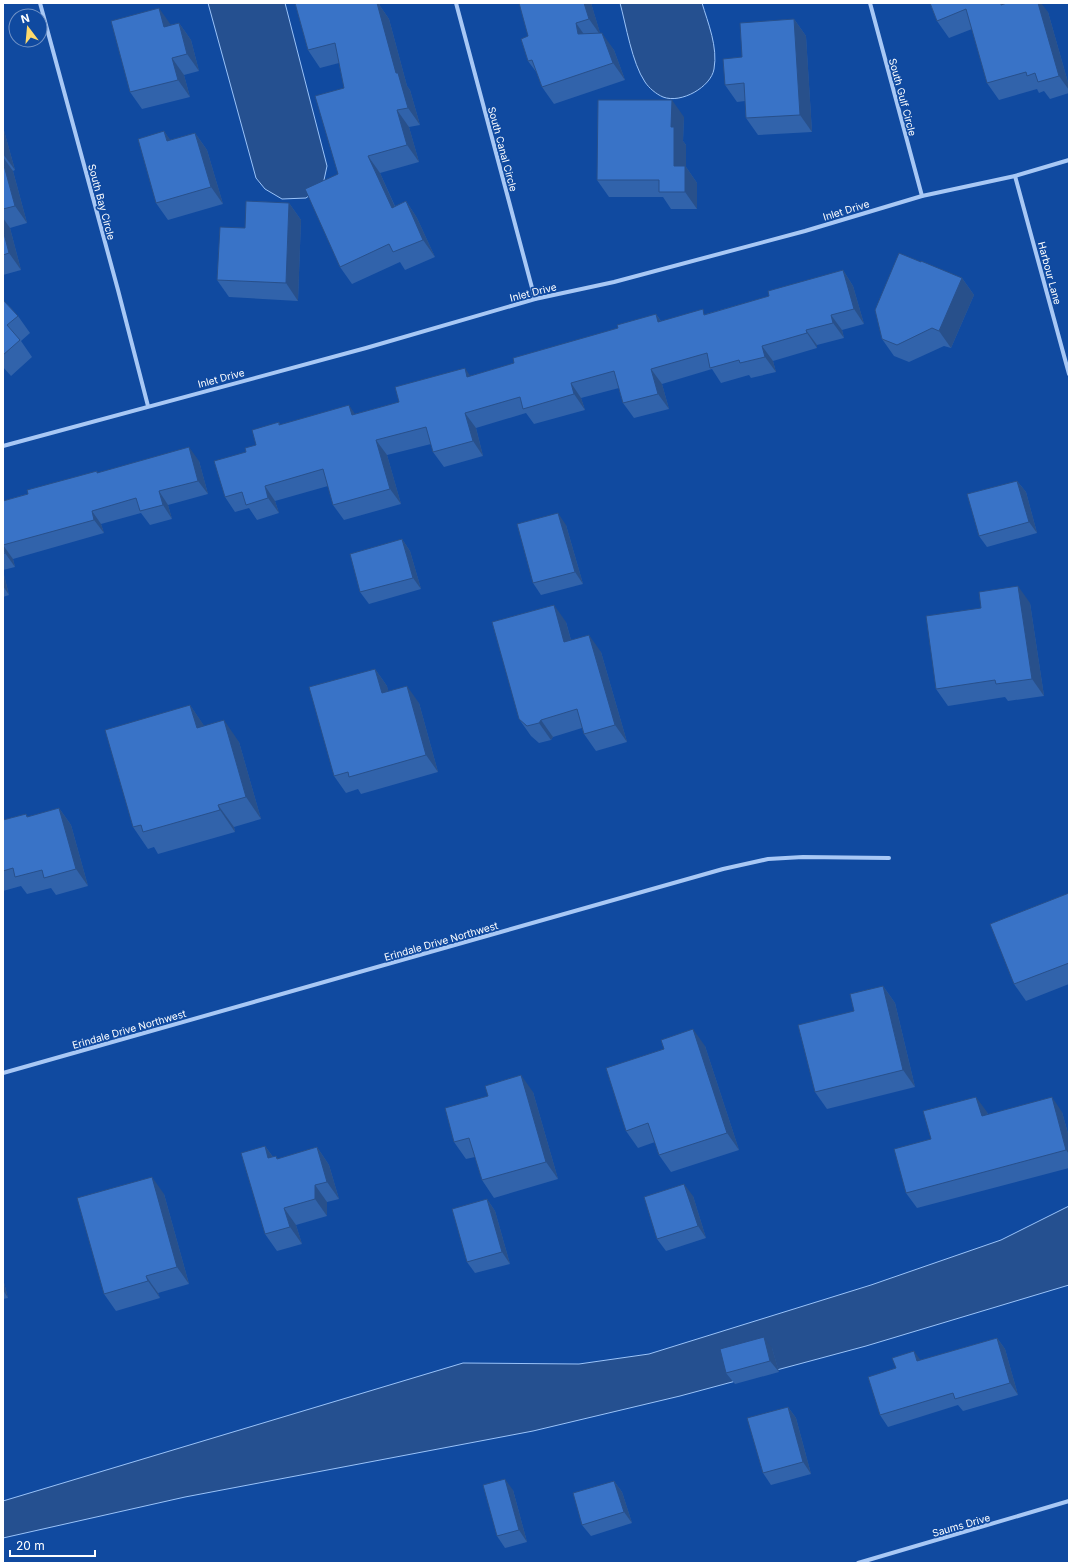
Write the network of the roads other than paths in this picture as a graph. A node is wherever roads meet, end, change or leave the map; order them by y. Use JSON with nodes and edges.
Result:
{"nodes":[{"id":1,"x":40,"y":3,"type":"edge"},
{"id":2,"x":456,"y":3,"type":"edge"},
{"id":3,"x":870,"y":3,"type":"edge"},
{"id":4,"x":1069,"y":160,"type":"edge"},
{"id":5,"x":1015,"y":176,"type":"junction"},
{"id":6,"x":922,"y":196,"type":"junction"},
{"id":7,"x":535,"y":299,"type":"junction"},
{"id":8,"x":1069,"y":374,"type":"edge"},
{"id":9,"x":148,"y":406,"type":"junction"},
{"id":10,"x":3,"y":446,"type":"edge"},
{"id":11,"x":889,"y":858,"type":"dead end"},
{"id":12,"x":3,"y":1073,"type":"edge"},
{"id":13,"x":1069,"y":1501,"type":"edge"},
{"id":14,"x":858,"y":1563,"type":"edge"}],
"edges":[{"from":1,"to":9,"type":"street","name":"South Bay Circle"},
{"from":2,"to":7,"type":"street","name":"South Canal Circle"},
{"from":3,"to":6,"type":"street","name":"South Gulf Circle"},
{"from":4,"to":5,"type":"street","name":"Inlet Drive"},
{"from":5,"to":6,"type":"street","name":"Inlet Drive"},
{"from":5,"to":8,"type":"street","name":"Harbour Lane"},
{"from":6,"to":7,"type":"street","name":"Inlet Drive"},
{"from":7,"to":9,"type":"street","name":"Inlet Drive"},
{"from":9,"to":10,"type":"street","name":"Inlet Drive"},
{"from":11,"to":12,"type":"street","name":"Erindale Drive Northwest"},
{"from":13,"to":14,"type":"street","name":"Saums Drive"}]}
